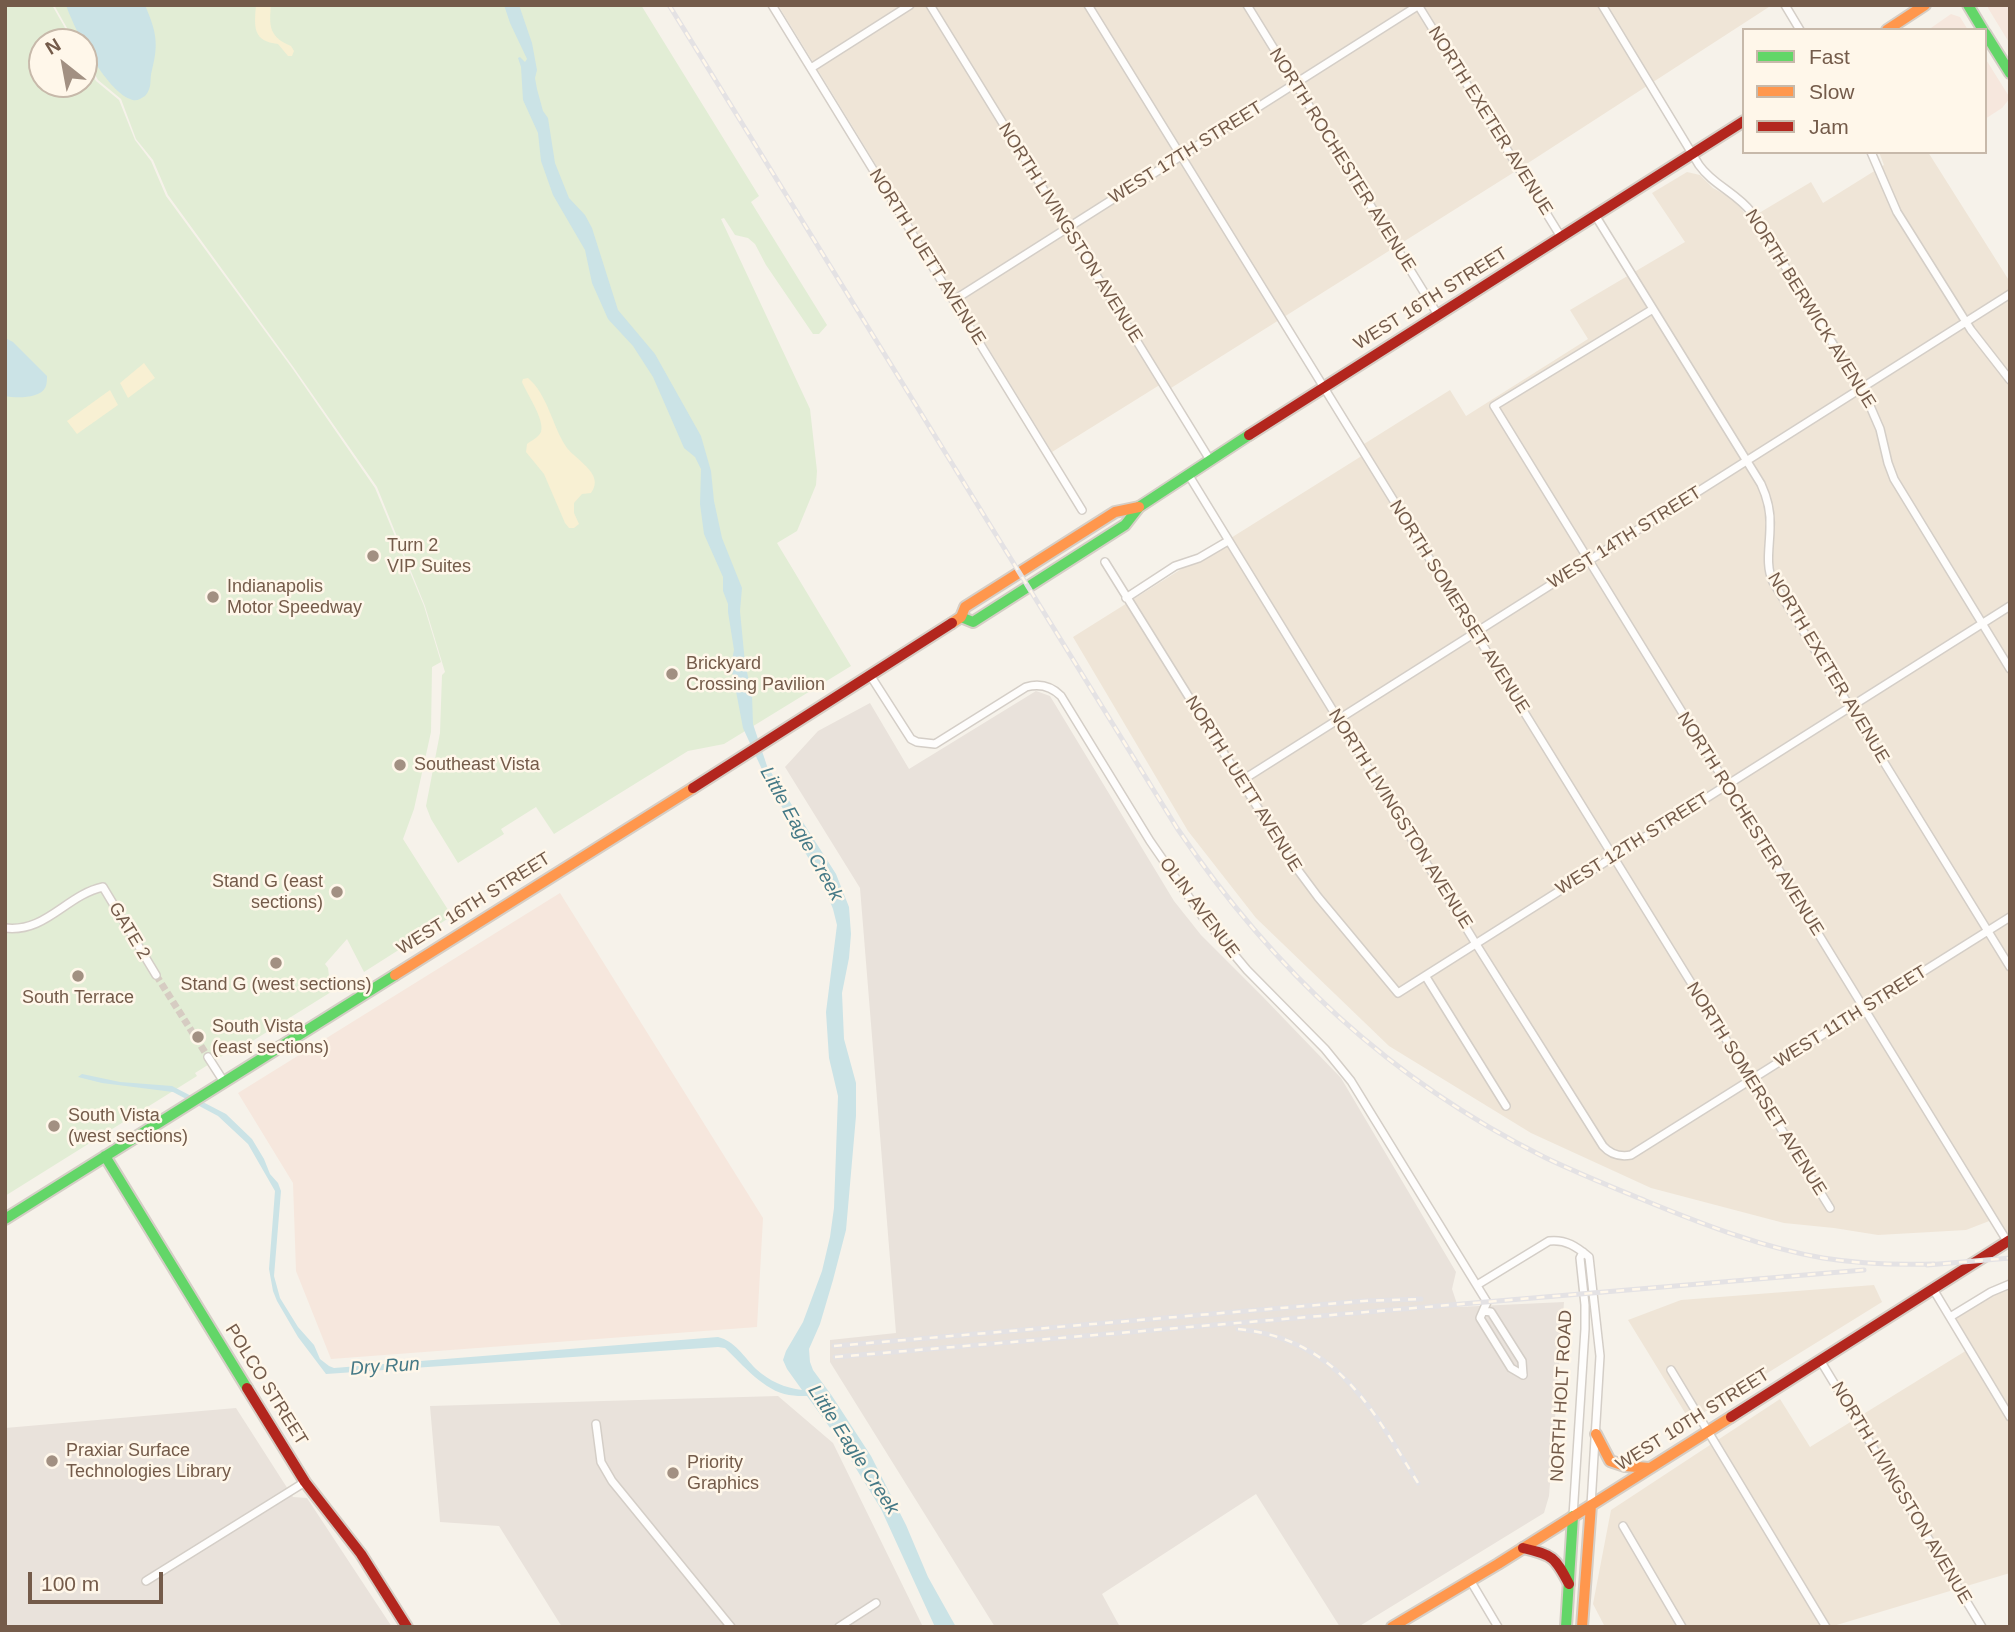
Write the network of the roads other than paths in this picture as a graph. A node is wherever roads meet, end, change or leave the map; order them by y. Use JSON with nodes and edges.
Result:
{"nodes":[{"id":1,"x":772,"y":5,"type":"edge"},
{"id":2,"x":910,"y":5,"type":"edge"},
{"id":3,"x":930,"y":5,"type":"edge"},
{"id":4,"x":1088,"y":5,"type":"edge"},
{"id":5,"x":1247,"y":5,"type":"edge"},
{"id":6,"x":1419,"y":5,"type":"edge"},
{"id":7,"x":1602,"y":5,"type":"edge"},
{"id":8,"x":1786,"y":5,"type":"edge"},
{"id":9,"x":1925,"y":5,"type":"edge"},
{"id":10,"x":1968,"y":5,"type":"edge"},
{"id":11,"x":1799,"y":28,"type":"edge"},
{"id":12,"x":1890,"y":28,"type":"edge"},
{"id":13,"x":1982,"y":28,"type":"edge"},
{"id":14,"x":1987,"y":37,"type":"edge"},
{"id":15,"x":811,"y":68,"type":"junction"},
{"id":16,"x":2010,"y":73,"type":"edge"},
{"id":17,"x":1295,"y":84,"type":"junction"},
{"id":18,"x":1742,"y":122,"type":"edge"},
{"id":19,"x":1693,"y":153,"type":"junction"},
{"id":20,"x":1872,"y":154,"type":"edge"},
{"id":21,"x":1181,"y":156,"type":"junction"},
{"id":22,"x":1595,"y":215,"type":"junction"},
{"id":23,"x":1067,"y":228,"type":"junction"},
{"id":24,"x":1561,"y":237,"type":"junction"},
{"id":25,"x":2010,"y":294,"type":"edge"},
{"id":26,"x":954,"y":300,"type":"junction"},
{"id":27,"x":1653,"y":309,"type":"junction"},
{"id":28,"x":1438,"y":315,"type":"junction"},
{"id":29,"x":1965,"y":322,"type":"junction"},
{"id":30,"x":2010,"y":380,"type":"edge"},
{"id":31,"x":1324,"y":388,"type":"junction"},
{"id":32,"x":1861,"y":389,"type":"junction"},
{"id":33,"x":1210,"y":460,"type":"junction"},
{"id":34,"x":1747,"y":461,"type":"junction"},
{"id":35,"x":1188,"y":474,"type":"junction"},
{"id":36,"x":1139,"y":508,"type":"junction"},
{"id":37,"x":1082,"y":510,"type":"dead end"},
{"id":38,"x":1228,"y":541,"type":"junction"},
{"id":39,"x":1589,"y":561,"type":"junction"},
{"id":40,"x":1105,"y":562,"type":"dead end"},
{"id":41,"x":1126,"y":597,"type":"junction"},
{"id":42,"x":2010,"y":606,"type":"edge"},
{"id":43,"x":961,"y":617,"type":"junction"},
{"id":44,"x":1982,"y":623,"type":"junction"},
{"id":45,"x":1475,"y":633,"type":"junction"},
{"id":46,"x":2010,"y":669,"type":"edge"},
{"id":47,"x":870,"y":675,"type":"junction"},
{"id":48,"x":1850,"y":707,"type":"junction"},
{"id":49,"x":1339,"y":720,"type":"junction"},
{"id":50,"x":1241,"y":781,"type":"junction"},
{"id":51,"x":1727,"y":785,"type":"junction"},
{"id":52,"x":1613,"y":857,"type":"junction"},
{"id":53,"x":2010,"y":917,"type":"edge"},
{"id":54,"x":5,"y":928,"type":"edge"},
{"id":55,"x":1988,"y":931,"type":"junction"},
{"id":56,"x":1476,"y":943,"type":"junction"},
{"id":57,"x":2010,"y":967,"type":"edge"},
{"id":58,"x":156,"y":975,"type":"tunnel mouth"},
{"id":59,"x":1426,"y":977,"type":"junction"},
{"id":60,"x":1398,"y":993,"type":"joint"},
{"id":61,"x":1864,"y":1008,"type":"junction"},
{"id":62,"x":208,"y":1057,"type":"tunnel mouth"},
{"id":63,"x":1750,"y":1081,"type":"junction"},
{"id":64,"x":223,"y":1082,"type":"junction"},
{"id":65,"x":1506,"y":1106,"type":"dead end"},
{"id":66,"x":105,"y":1156,"type":"junction"},
{"id":67,"x":1619,"y":1156,"type":"joint"},
{"id":68,"x":1830,"y":1208,"type":"dead end"},
{"id":69,"x":5,"y":1219,"type":"edge"},
{"id":70,"x":2008,"y":1240,"type":"edge"},
{"id":71,"x":1583,"y":1252,"type":"junction"},
{"id":72,"x":2010,"y":1284,"type":"edge"},
{"id":73,"x":1477,"y":1285,"type":"junction"},
{"id":74,"x":1933,"y":1288,"type":"junction"},
{"id":75,"x":1484,"y":1311,"type":"junction"},
{"id":76,"x":1950,"y":1317,"type":"junction"},
{"id":77,"x":1820,"y":1360,"type":"junction"},
{"id":78,"x":1671,"y":1370,"type":"dead end"},
{"id":79,"x":2010,"y":1417,"type":"edge"},
{"id":80,"x":596,"y":1424,"type":"dead end"},
{"id":81,"x":1708,"y":1431,"type":"junction"},
{"id":82,"x":1596,"y":1434,"type":"junction"},
{"id":83,"x":1649,"y":1468,"type":"junction"},
{"id":84,"x":305,"y":1482,"type":"junction"},
{"id":85,"x":1591,"y":1505,"type":"junction"},
{"id":86,"x":1573,"y":1516,"type":"junction"},
{"id":87,"x":1623,"y":1526,"type":"dead end"},
{"id":88,"x":1523,"y":1548,"type":"junction"},
{"id":89,"x":1471,"y":1580,"type":"junction"},
{"id":90,"x":146,"y":1581,"type":"dead end"},
{"id":91,"x":1569,"y":1584,"type":"junction"},
{"id":92,"x":876,"y":1603,"type":"dead end"},
{"id":93,"x":407,"y":1627,"type":"edge"},
{"id":94,"x":731,"y":1627,"type":"edge"},
{"id":95,"x":839,"y":1627,"type":"edge"},
{"id":96,"x":1392,"y":1627,"type":"edge"},
{"id":97,"x":1498,"y":1627,"type":"edge"},
{"id":98,"x":1566,"y":1627,"type":"edge"},
{"id":99,"x":1583,"y":1627,"type":"edge"},
{"id":100,"x":1682,"y":1627,"type":"edge"},
{"id":101,"x":1826,"y":1627,"type":"edge"},
{"id":102,"x":1982,"y":1627,"type":"edge"}],
"edges":[{"from":1,"to":15,"type":"street","name":"NORTH LUETT AVENUE"},
{"from":2,"to":15,"type":"street"},
{"from":3,"to":23,"type":"street","name":"NORTH LIVINGSTON AVENUE"},
{"from":4,"to":21,"type":"street","name":"NORTH SOMERSET AVENUE"},
{"from":5,"to":17,"type":"street","name":"NORTH ROCHESTER AVENUE"},
{"from":6,"to":17,"type":"street","name":"WEST 17TH STREET"},
{"from":6,"to":24,"type":"street","name":"NORTH EXETER AVENUE"},
{"from":7,"to":19,"type":"street","name":"NORTH BERWICK AVENUE"},
{"from":8,"to":11,"type":"street"},
{"from":9,"to":12,"type":"main road"},
{"from":10,"to":13,"type":"main road"},
{"from":14,"to":16,"type":"main road"},
{"from":15,"to":26,"type":"street","name":"NORTH LUETT AVENUE"},
{"from":17,"to":21,"type":"street","name":"WEST 17TH STREET"},
{"from":17,"to":28,"type":"street","name":"NORTH ROCHESTER AVENUE"},
{"from":18,"to":19,"type":"main road","name":"WEST 16TH STREET"},
{"from":19,"to":22,"type":"main road","name":"WEST 16TH STREET"},
{"from":19,"to":32,"type":"street","name":"NORTH BERWICK AVENUE"},
{"from":20,"to":29,"type":"street"},
{"from":21,"to":23,"type":"street","name":"WEST 17TH STREET"},
{"from":21,"to":31,"type":"street","name":"NORTH SOMERSET AVENUE"},
{"from":22,"to":24,"type":"main road","name":"WEST 16TH STREET"},
{"from":22,"to":27,"type":"street","name":"NORTH EXETER AVENUE"},
{"from":23,"to":26,"type":"street","name":"WEST 17TH STREET"},
{"from":23,"to":33,"type":"street","name":"NORTH LIVINGSTON AVENUE"},
{"from":24,"to":28,"type":"main road","name":"WEST 16TH STREET"},
{"from":25,"to":29,"type":"street","name":"WEST 14TH STREET"},
{"from":26,"to":37,"type":"street","name":"NORTH LUETT AVENUE"},
{"from":27,"to":34,"type":"street","name":"NORTH EXETER AVENUE"},
{"from":27,"to":39,"type":"street","name":"NORTH ROCHESTER AVENUE"},
{"from":28,"to":31,"type":"main road","name":"WEST 16TH STREET"},
{"from":29,"to":30,"type":"street"},
{"from":29,"to":32,"type":"street","name":"WEST 14TH STREET"},
{"from":31,"to":33,"type":"main road","name":"WEST 16TH STREET"},
{"from":31,"to":45,"type":"street","name":"NORTH SOMERSET AVENUE"},
{"from":32,"to":34,"type":"street","name":"WEST 14TH STREET"},
{"from":32,"to":44,"type":"street","name":"NORTH BERWICK AVENUE"},
{"from":33,"to":35,"type":"main road","name":"WEST 16TH STREET"},
{"from":34,"to":39,"type":"street","name":"WEST 14TH STREET"},
{"from":34,"to":48,"type":"street","name":"NORTH EXETER AVENUE"},
{"from":35,"to":36,"type":"main road","name":"WEST 16TH STREET"},
{"from":35,"to":38,"type":"street","name":"NORTH LIVINGSTON AVENUE"},
{"from":36,"to":43,"type":"main road","name":"WEST 16TH STREET"},
{"from":36,"to":43,"type":"main road","name":"WEST 16TH STREET"},
{"from":38,"to":41,"type":"street"},
{"from":38,"to":49,"type":"street","name":"NORTH LIVINGSTON AVENUE"},
{"from":39,"to":45,"type":"street","name":"WEST 14TH STREET"},
{"from":39,"to":51,"type":"street","name":"NORTH ROCHESTER AVENUE"},
{"from":40,"to":41,"type":"street","name":"NORTH LUETT AVENUE"},
{"from":41,"to":50,"type":"street","name":"NORTH LUETT AVENUE"},
{"from":42,"to":44,"type":"street","name":"WEST 12TH STREET"},
{"from":43,"to":47,"type":"main road","name":"WEST 16TH STREET"},
{"from":44,"to":46,"type":"street","name":"NORTH BERWICK AVENUE"},
{"from":44,"to":48,"type":"street","name":"WEST 12TH STREET"},
{"from":45,"to":49,"type":"street","name":"WEST 14TH STREET"},
{"from":45,"to":52,"type":"street","name":"NORTH SOMERSET AVENUE"},
{"from":47,"to":64,"type":"main road","name":"WEST 16TH STREET"},
{"from":47,"to":73,"type":"street","name":"OLIN AVENUE"},
{"from":48,"to":51,"type":"street","name":"WEST 12TH STREET"},
{"from":48,"to":55,"type":"street","name":"NORTH EXETER AVENUE"},
{"from":49,"to":50,"type":"street","name":"WEST 14TH STREET"},
{"from":49,"to":56,"type":"street","name":"NORTH LIVINGSTON AVENUE"},
{"from":50,"to":60,"type":"street","name":"NORTH LUETT AVENUE"},
{"from":51,"to":52,"type":"street","name":"WEST 12TH STREET"},
{"from":51,"to":61,"type":"street","name":"NORTH ROCHESTER AVENUE"},
{"from":52,"to":56,"type":"street","name":"WEST 12TH STREET"},
{"from":52,"to":63,"type":"street","name":"NORTH SOMERSET AVENUE"},
{"from":53,"to":55,"type":"street","name":"WEST 11TH STREET"},
{"from":54,"to":58,"type":"street","name":"GATE 2"},
{"from":55,"to":57,"type":"street","name":"NORTH EXETER AVENUE"},
{"from":55,"to":61,"type":"street","name":"WEST 11TH STREET"},
{"from":56,"to":59,"type":"street","name":"WEST 12TH STREET"},
{"from":56,"to":67,"type":"street","name":"NORTH LIVINGSTON AVENUE"},
{"from":59,"to":60,"type":"street","name":"WEST 12TH STREET"},
{"from":59,"to":65,"type":"street"},
{"from":61,"to":63,"type":"street","name":"WEST 11TH STREET"},
{"from":61,"to":70,"type":"street","name":"NORTH ROCHESTER AVENUE"},
{"from":62,"to":64,"type":"street"},
{"from":63,"to":67,"type":"street","name":"WEST 11TH STREET"},
{"from":63,"to":68,"type":"street","name":"NORTH SOMERSET AVENUE"},
{"from":64,"to":66,"type":"main road","name":"WEST 16TH STREET"},
{"from":66,"to":69,"type":"main road","name":"WEST 16TH STREET"},
{"from":66,"to":84,"type":"main road","name":"POLCO STREET"},
{"from":70,"to":74,"type":"main road","name":"WEST 10TH STREET"},
{"from":71,"to":73,"type":"street"},
{"from":71,"to":82,"type":"street","name":"NORTH HOLT ROAD"},
{"from":71,"to":86,"type":"street","name":"NORTH HOLT ROAD"},
{"from":72,"to":76,"type":"street"},
{"from":73,"to":75,"type":"street","name":"OLIN AVENUE"},
{"from":74,"to":76,"type":"street"},
{"from":74,"to":77,"type":"main road","name":"WEST 10TH STREET"},
{"from":75,"to":75,"type":"street","name":"OLIN AVENUE"},
{"from":76,"to":79,"type":"street"},
{"from":77,"to":81,"type":"main road","name":"WEST 10TH STREET"},
{"from":77,"to":102,"type":"street","name":"NORTH LIVINGSTON AVENUE"},
{"from":78,"to":81,"type":"street"},
{"from":80,"to":94,"type":"street"},
{"from":81,"to":83,"type":"main road","name":"WEST 10TH STREET"},
{"from":81,"to":101,"type":"street"},
{"from":82,"to":83,"type":"main road"},
{"from":82,"to":85,"type":"street","name":"NORTH HOLT ROAD"},
{"from":83,"to":85,"type":"main road","name":"WEST 10TH STREET"},
{"from":84,"to":90,"type":"street"},
{"from":84,"to":93,"type":"main road","name":"POLCO STREET"},
{"from":85,"to":86,"type":"main road","name":"WEST 10TH STREET"},
{"from":85,"to":99,"type":"main road","name":"NORTH HOLT ROAD"},
{"from":86,"to":88,"type":"main road","name":"WEST 10TH STREET"},
{"from":86,"to":91,"type":"main road","name":"NORTH HOLT ROAD"},
{"from":87,"to":100,"type":"street"},
{"from":88,"to":89,"type":"main road","name":"WEST 10TH STREET"},
{"from":88,"to":91,"type":"main road"},
{"from":89,"to":96,"type":"main road","name":"WEST 10TH STREET"},
{"from":89,"to":97,"type":"street"},
{"from":91,"to":98,"type":"main road","name":"NORTH HOLT ROAD"},
{"from":92,"to":95,"type":"street"}]}
